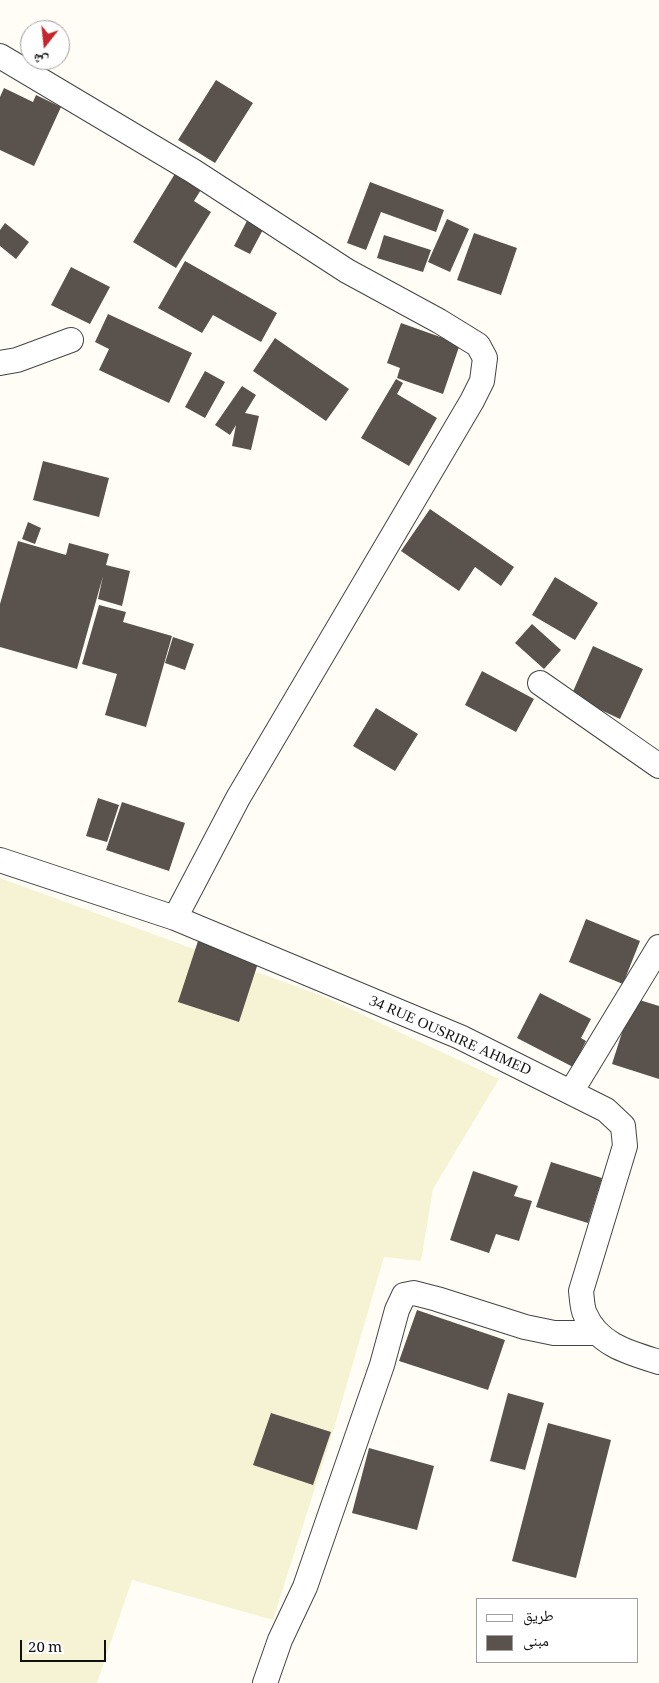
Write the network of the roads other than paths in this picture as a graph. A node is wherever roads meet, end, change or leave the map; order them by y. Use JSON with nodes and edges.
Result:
{"nodes":[{"id":1,"x":0,"y":56,"type":"edge"},
{"id":2,"x":71,"y":340,"type":"dead end"},
{"id":3,"x":0,"y":363,"type":"edge"},
{"id":4,"x":540,"y":683,"type":"dead end"},
{"id":5,"x":659,"y":766,"type":"edge"},
{"id":6,"x":0,"y":860,"type":"edge"},
{"id":7,"x":175,"y":918,"type":"junction"},
{"id":8,"x":659,"y":947,"type":"edge"},
{"id":9,"x":571,"y":1092,"type":"junction"},
{"id":10,"x":596,"y":1334,"type":"junction"},
{"id":11,"x":659,"y":1362,"type":"edge"},
{"id":12,"x":265,"y":1683,"type":"edge"}],
"edges":[{"from":1,"to":7,"type":"street"},
{"from":2,"to":3,"type":"street"},
{"from":4,"to":5,"type":"street"},
{"from":6,"to":7,"type":"street","name":"34 RUE OUSRIRE AHMED"},
{"from":7,"to":9,"type":"street","name":"34 RUE OUSRIRE AHMED"},
{"from":8,"to":9,"type":"street"},
{"from":9,"to":10,"type":"street","name":"34 RUE OUSRIRE AHMED"},
{"from":10,"to":11,"type":"street"},
{"from":10,"to":12,"type":"street"}]}
